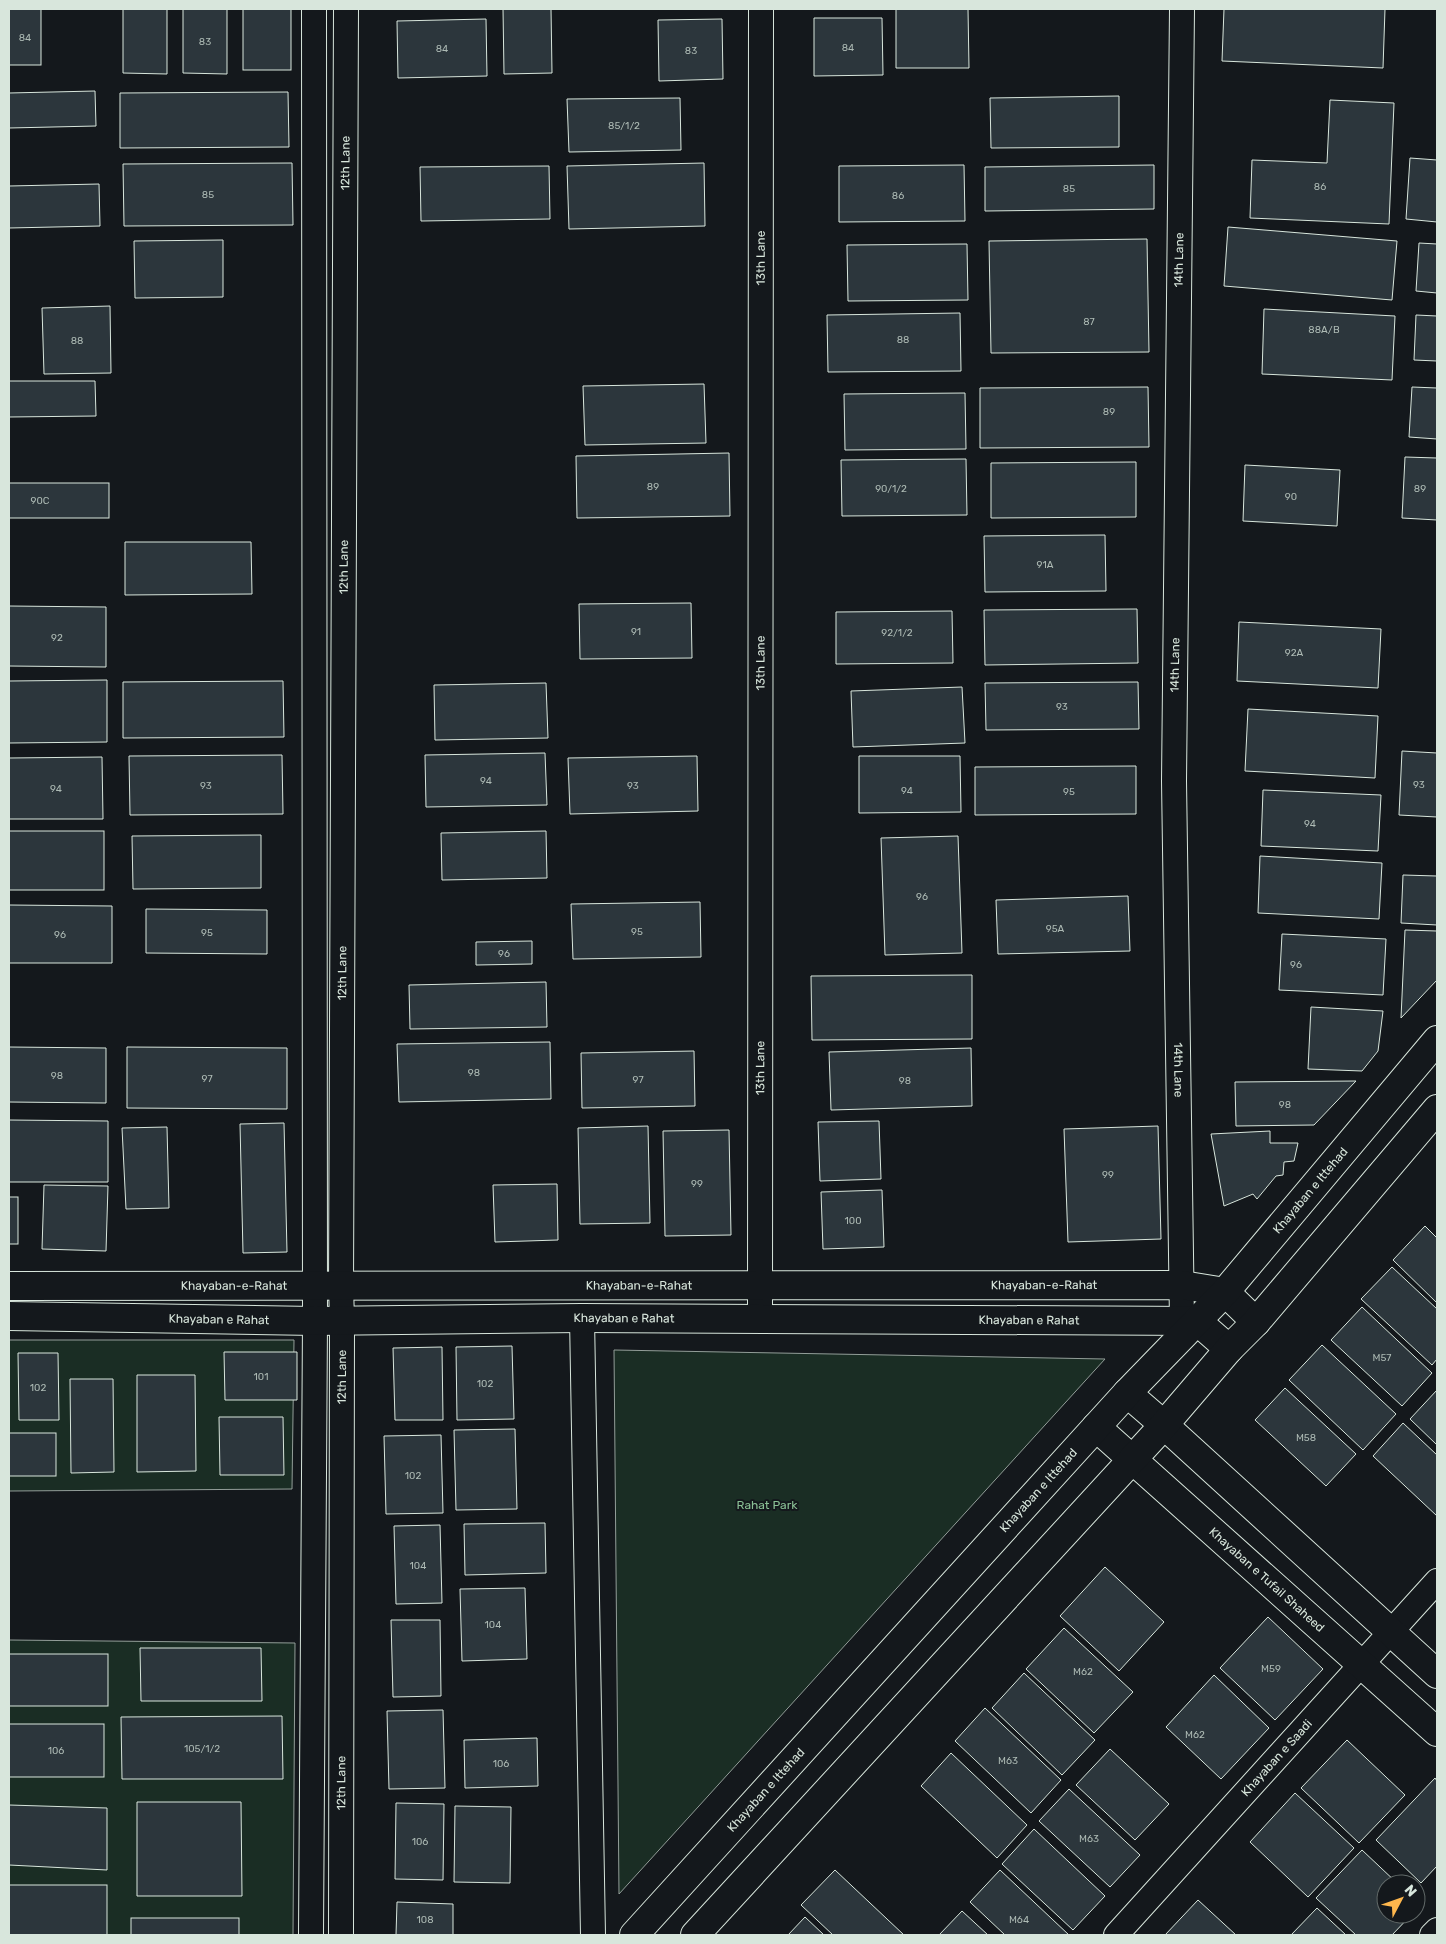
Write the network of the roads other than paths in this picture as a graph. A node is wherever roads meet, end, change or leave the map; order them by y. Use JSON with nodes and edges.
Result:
{"nodes":[{"id":1,"x":314,"y":9,"type":"edge"},
{"id":2,"x":346,"y":9,"type":"edge"},
{"id":3,"x":762,"y":9,"type":"edge"},
{"id":4,"x":1182,"y":9,"type":"edge"},
{"id":5,"x":1437,"y":1040,"type":"edge"},
{"id":6,"x":1437,"y":1109,"type":"edge"},
{"id":7,"x":1182,"y":1285,"type":"junction"},
{"id":8,"x":9,"y":1286,"type":"edge"},
{"id":9,"x":327,"y":1286,"type":"junction"},
{"id":10,"x":759,"y":1286,"type":"junction"},
{"id":11,"x":1225,"y":1292,"type":"junction"},
{"id":12,"x":9,"y":1316,"type":"edge"},
{"id":13,"x":582,"y":1318,"type":"junction"},
{"id":14,"x":760,"y":1318,"type":"junction"},
{"id":15,"x":342,"y":1320,"type":"junction"},
{"id":16,"x":315,"y":1321,"type":"junction"},
{"id":17,"x":1189,"y":1321,"type":"junction"},
{"id":18,"x":1256,"y":1322,"type":"junction"},
{"id":19,"x":1229,"y":1349,"type":"junction"},
{"id":20,"x":1127,"y":1393,"type":"junction"},
{"id":21,"x":1164,"y":1425,"type":"junction"},
{"id":22,"x":1096,"y":1427,"type":"junction"},
{"id":23,"x":1133,"y":1458,"type":"junction"},
{"id":24,"x":1437,"y":1581,"type":"edge"},
{"id":25,"x":1390,"y":1632,"type":"junction"},
{"id":26,"x":1361,"y":1664,"type":"junction"},
{"id":27,"x":1437,"y":1674,"type":"edge"},
{"id":28,"x":1437,"y":1732,"type":"edge"},
{"id":29,"x":1437,"y":1930,"type":"edge"},
{"id":30,"x":312,"y":1935,"type":"edge"},
{"id":31,"x":341,"y":1935,"type":"edge"},
{"id":32,"x":593,"y":1935,"type":"edge"},
{"id":33,"x":634,"y":1935,"type":"edge"},
{"id":34,"x":696,"y":1935,"type":"edge"},
{"id":35,"x":1116,"y":1935,"type":"edge"},
{"id":36,"x":1432,"y":1935,"type":"edge"}],
"edges":[{"from":1,"to":9,"type":"street","name":"12th Lane"},
{"from":2,"to":9,"type":"street","name":"12th Lane"},
{"from":3,"to":10,"type":"street","name":"13th Lane"},
{"from":4,"to":7,"type":"street","name":"14th Lane"},
{"from":5,"to":11,"type":"street","name":"Khayaban e Ittehad"},
{"from":6,"to":18,"type":"street"},
{"from":7,"to":10,"type":"street","name":"Khayaban-e-Rahat"},
{"from":7,"to":11,"type":"street","name":"Khayaban-e-Rahat"},
{"from":7,"to":17,"type":"street","name":"14th Lane"},
{"from":8,"to":9,"type":"street","name":"Khayaban-e-Rahat"},
{"from":9,"to":10,"type":"street","name":"Khayaban-e-Rahat"},
{"from":9,"to":15,"type":"street","name":"12th Lane"},
{"from":9,"to":16,"type":"street","name":"12th Lane"},
{"from":10,"to":14,"type":"street","name":"13th Lane"},
{"from":11,"to":17,"type":"street","name":"Khayaban e Ittehad"},
{"from":11,"to":18,"type":"street"},
{"from":12,"to":16,"type":"street","name":"Khayaban e Rahat"},
{"from":13,"to":14,"type":"street","name":"Khayaban e Rahat"},
{"from":13,"to":15,"type":"street","name":"Khayaban e Rahat"},
{"from":13,"to":32,"type":"street"},
{"from":14,"to":17,"type":"street","name":"Khayaban e Rahat"},
{"from":15,"to":16,"type":"street","name":"Khayaban e Rahat"},
{"from":15,"to":31,"type":"street","name":"12th Lane"},
{"from":16,"to":30,"type":"street","name":"12th Lane"},
{"from":17,"to":19,"type":"street"},
{"from":17,"to":20,"type":"street","name":"Khayaban e Ittehad"},
{"from":18,"to":19,"type":"street"},
{"from":19,"to":21,"type":"street"},
{"from":20,"to":21,"type":"street"},
{"from":20,"to":22,"type":"street","name":"Khayaban e Ittehad"},
{"from":21,"to":23,"type":"street"},
{"from":21,"to":25,"type":"street"},
{"from":22,"to":23,"type":"street","name":"Khayaban e Tufail Shaheed"},
{"from":22,"to":33,"type":"street","name":"Khayaban e Ittehad"},
{"from":23,"to":26,"type":"street","name":"Khayaban e Tufail Shaheed"},
{"from":23,"to":34,"type":"street"},
{"from":24,"to":25,"type":"street","name":"Khayaban e Saadi"},
{"from":25,"to":26,"type":"street","name":"Khayaban e Saadi"},
{"from":25,"to":27,"type":"street"},
{"from":26,"to":28,"type":"street","name":"Khayaban e Tufail Shaheed"},
{"from":26,"to":35,"type":"street","name":"Khayaban e Saadi"},
{"from":29,"to":36,"type":"street"}]}
